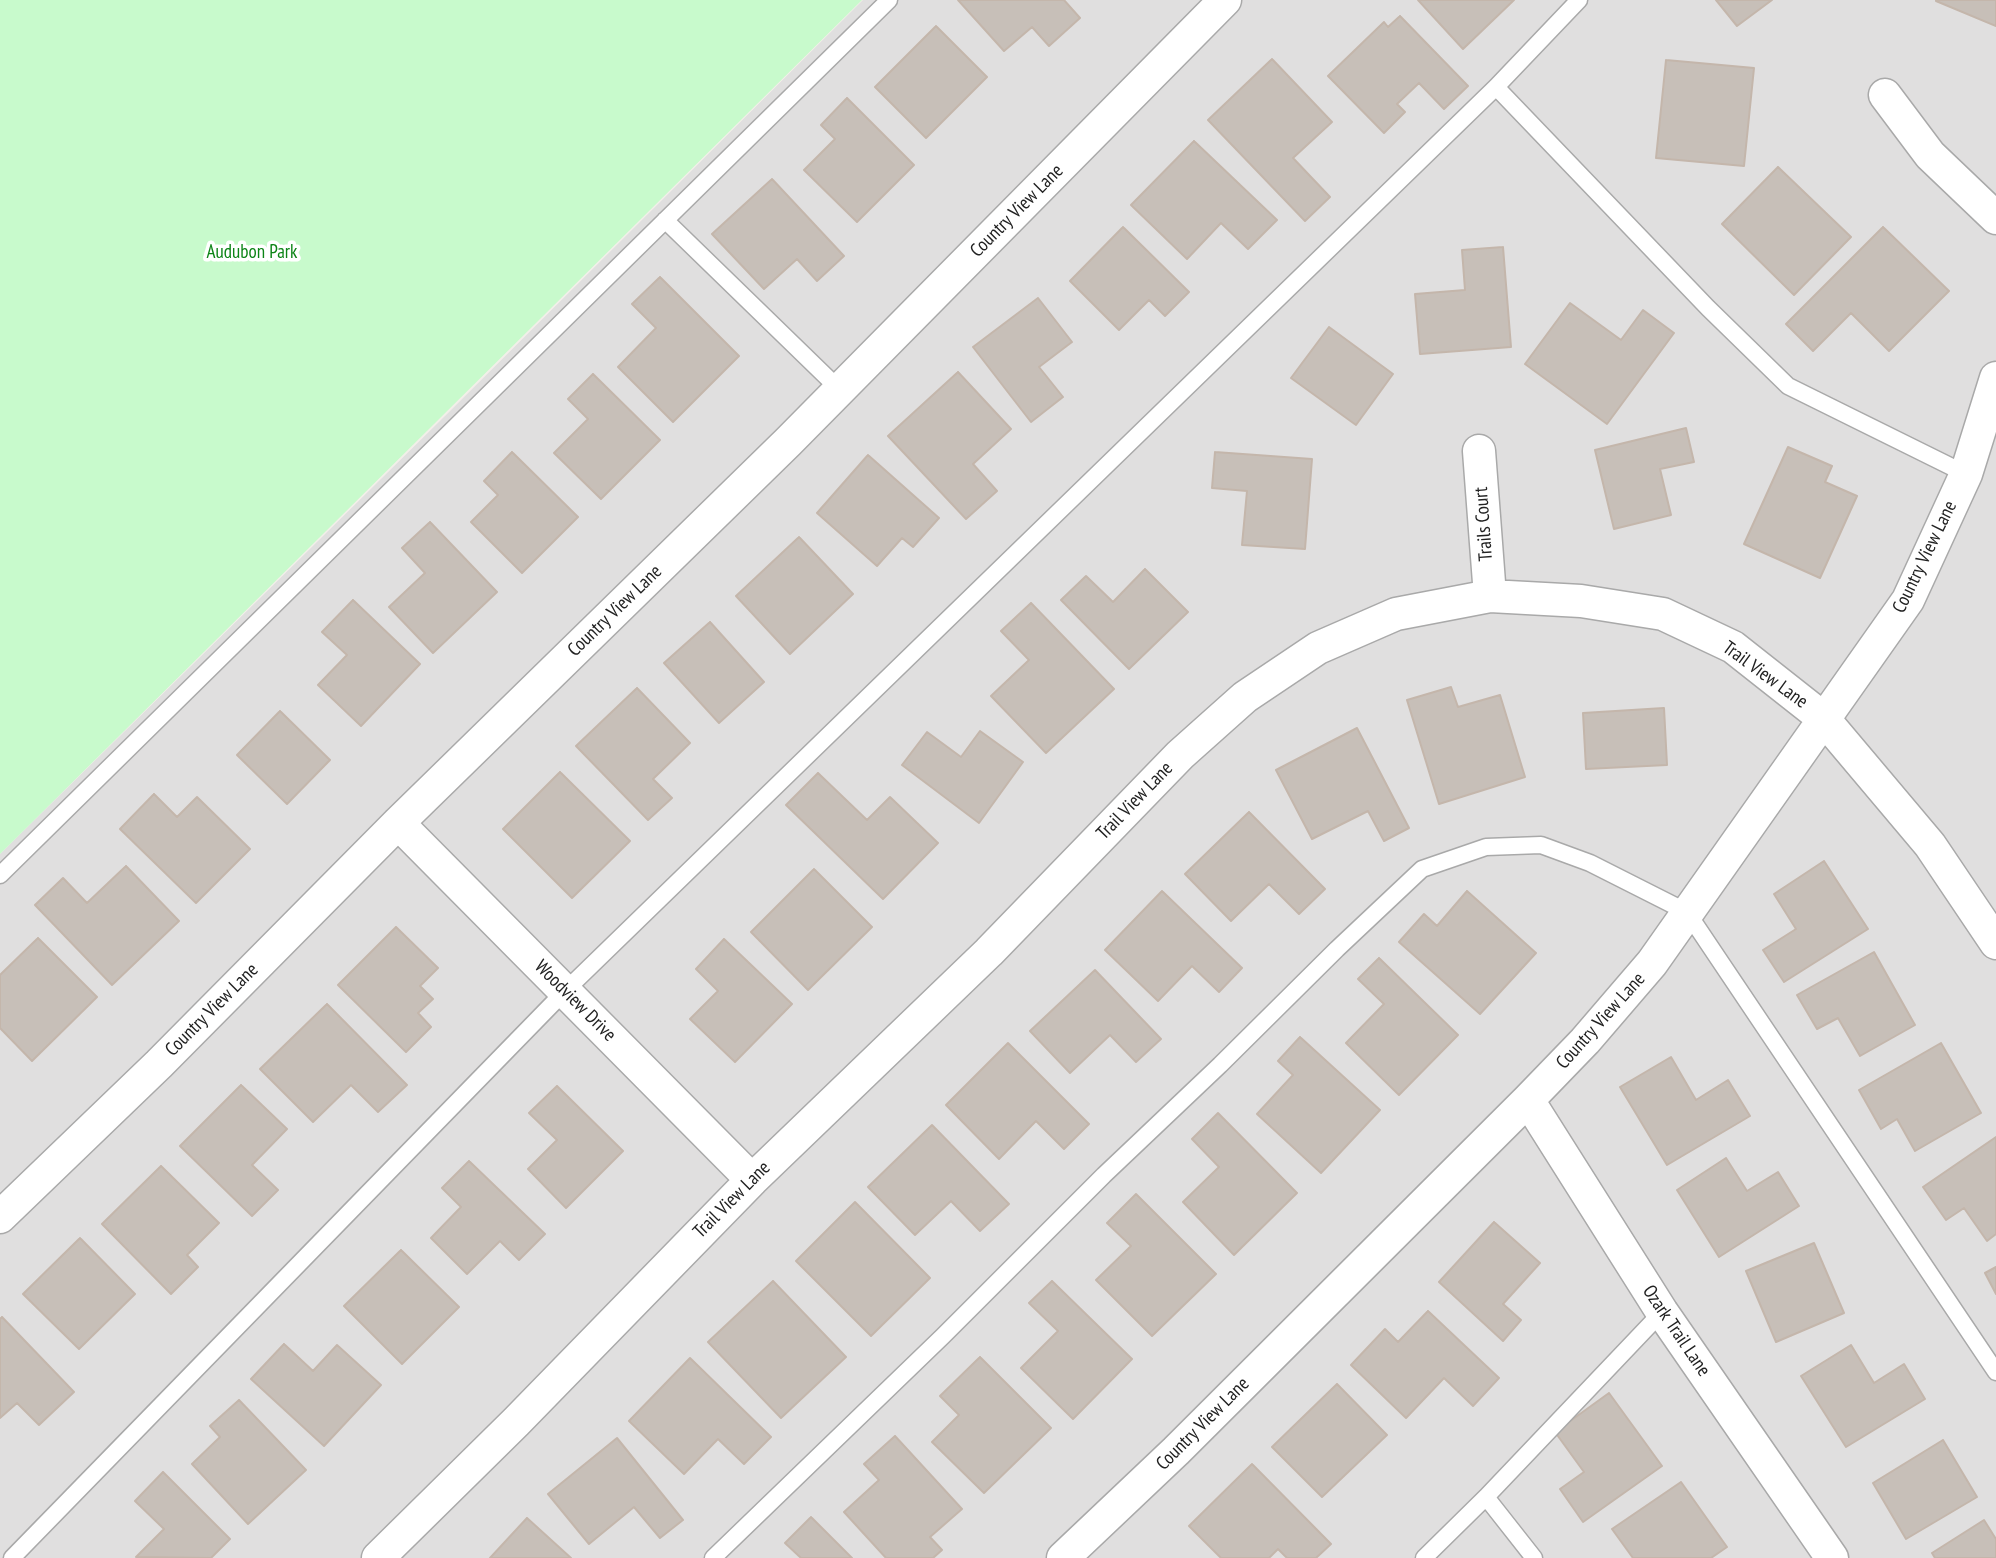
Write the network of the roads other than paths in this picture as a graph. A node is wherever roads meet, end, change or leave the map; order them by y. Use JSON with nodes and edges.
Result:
{"nodes":[{"id":1,"x":889,"y":0,"type":"edge"},
{"id":2,"x":1225,"y":0,"type":"edge"},
{"id":3,"x":1578,"y":0,"type":"edge"},
{"id":4,"x":1496,"y":87,"type":"junction"},
{"id":5,"x":1885,"y":95,"type":"dead end"},
{"id":6,"x":1996,"y":218,"type":"edge"},
{"id":7,"x":665,"y":220,"type":"junction"},
{"id":8,"x":1996,"y":378,"type":"edge"},
{"id":9,"x":840,"y":390,"type":"junction"},
{"id":10,"x":1479,"y":451,"type":"dead end"},
{"id":11,"x":1966,"y":474,"type":"junction"},
{"id":12,"x":1490,"y":596,"type":"junction"},
{"id":13,"x":1823,"y":718,"type":"junction"},
{"id":14,"x":398,"y":823,"type":"junction"},
{"id":15,"x":0,"y":875,"type":"edge"},
{"id":16,"x":1687,"y":912,"type":"junction"},
{"id":17,"x":1996,"y":943,"type":"edge"},
{"id":18,"x":565,"y":991,"type":"junction"},
{"id":19,"x":1528,"y":1100,"type":"junction"},
{"id":20,"x":752,"y":1180,"type":"junction"},
{"id":21,"x":0,"y":1216,"type":"edge"},
{"id":22,"x":1662,"y":1312,"type":"junction"},
{"id":23,"x":1996,"y":1372,"type":"edge"},
{"id":24,"x":1486,"y":1497,"type":"junction"},
{"id":25,"x":12,"y":1558,"type":"edge"},
{"id":26,"x":378,"y":1558,"type":"edge"},
{"id":27,"x":713,"y":1558,"type":"edge"},
{"id":28,"x":1063,"y":1558,"type":"edge"},
{"id":29,"x":1423,"y":1558,"type":"edge"},
{"id":30,"x":1534,"y":1558,"type":"edge"},
{"id":31,"x":1832,"y":1558,"type":"edge"}],
"edges":[{"from":1,"to":7,"type":"lane"},
{"from":2,"to":9,"type":"street","name":"Country View Lane"},
{"from":3,"to":4,"type":"lane"},
{"from":4,"to":11,"type":"lane"},
{"from":4,"to":18,"type":"lane"},
{"from":5,"to":6,"type":"street"},
{"from":7,"to":9,"type":"lane"},
{"from":7,"to":15,"type":"lane"},
{"from":8,"to":11,"type":"street","name":"Country View Lane"},
{"from":9,"to":14,"type":"street","name":"Country View Lane"},
{"from":10,"to":12,"type":"street","name":"Trails Court"},
{"from":11,"to":13,"type":"street","name":"Country View Lane"},
{"from":12,"to":13,"type":"street","name":"Trail View Lane"},
{"from":12,"to":20,"type":"street","name":"Trail View Lane"},
{"from":13,"to":16,"type":"street","name":"Country View Lane"},
{"from":13,"to":17,"type":"street","name":"Trail View Lane"},
{"from":14,"to":18,"type":"street","name":"Woodview Drive"},
{"from":14,"to":21,"type":"street","name":"Country View Lane"},
{"from":16,"to":19,"type":"street","name":"Country View Lane"},
{"from":16,"to":23,"type":"lane"},
{"from":16,"to":27,"type":"lane"},
{"from":18,"to":20,"type":"street","name":"Woodview Drive"},
{"from":18,"to":25,"type":"lane"},
{"from":19,"to":22,"type":"street","name":"Ozark Trail Lane"},
{"from":19,"to":28,"type":"street","name":"Country View Lane"},
{"from":20,"to":26,"type":"street","name":"Trail View Lane"},
{"from":22,"to":24,"type":"lane"},
{"from":22,"to":31,"type":"street","name":"Ozark Trail Lane"},
{"from":24,"to":29,"type":"lane"},
{"from":24,"to":30,"type":"lane"}]}
